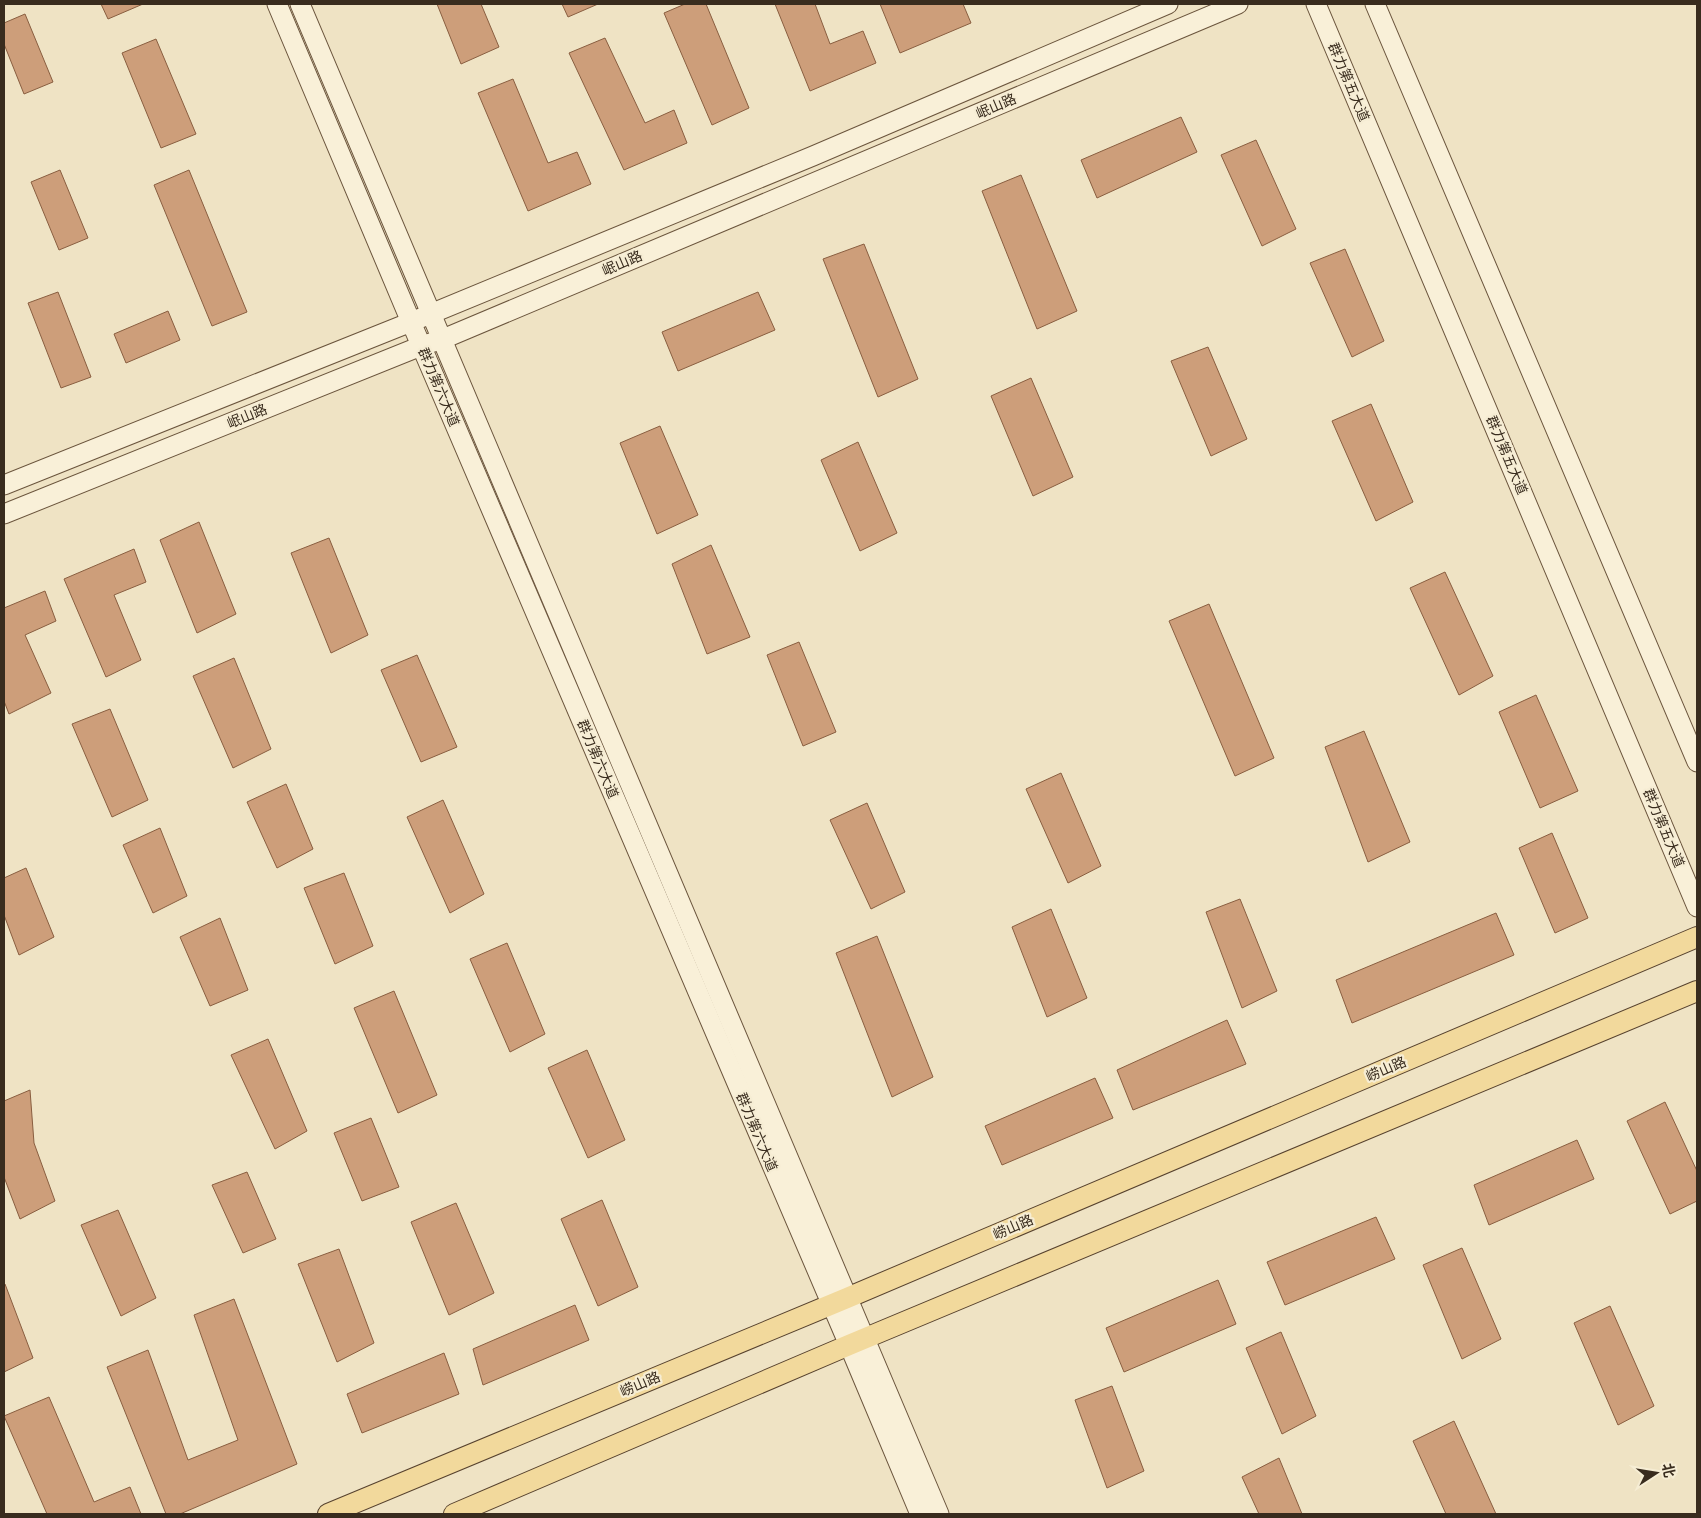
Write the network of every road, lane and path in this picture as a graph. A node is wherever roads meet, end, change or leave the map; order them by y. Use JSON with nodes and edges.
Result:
{"nodes":[{"id":1,"x":277,"y":4,"type":"edge"},
{"id":2,"x":300,"y":4,"type":"edge"},
{"id":3,"x":1168,"y":4,"type":"edge"},
{"id":4,"x":1238,"y":4,"type":"edge"},
{"id":5,"x":1316,"y":4,"type":"edge"},
{"id":6,"x":1376,"y":4,"type":"edge"},
{"id":7,"x":431,"y":314,"type":"junction"},
{"id":8,"x":411,"y":322,"type":"junction"},
{"id":9,"x":442,"y":339,"type":"junction"},
{"id":10,"x":421,"y":346,"type":"junction"},
{"id":11,"x":4,"y":485,"type":"edge"},
{"id":12,"x":4,"y":514,"type":"edge"},
{"id":13,"x":1697,"y":762,"type":"edge"},
{"id":14,"x":1697,"y":907,"type":"edge"},
{"id":15,"x":1697,"y":937,"type":"edge"},
{"id":16,"x":1697,"y":991,"type":"edge"},
{"id":17,"x":839,"y":1301,"type":"junction"},
{"id":18,"x":857,"y":1343,"type":"junction"},
{"id":19,"x":328,"y":1514,"type":"edge"},
{"id":20,"x":454,"y":1514,"type":"edge"},
{"id":21,"x":920,"y":1514,"type":"edge"},
{"id":22,"x":938,"y":1514,"type":"edge"}],
"edges":[{"from":1,"to":8,"type":"main road","name":"群力第六大道"},
{"from":2,"to":7,"type":"main road","name":"群力第六大道"},
{"from":3,"to":7,"type":"main road","name":"岷山路"},
{"from":4,"to":9,"type":"main road","name":"岷山路"},
{"from":5,"to":14,"type":"main road","name":"群力第五大道"},
{"from":6,"to":13,"type":"main road"},
{"from":7,"to":8,"type":"main road","name":"岷山路"},
{"from":7,"to":9,"type":"main road","name":"群力第六大道"},
{"from":8,"to":10,"type":"main road","name":"群力第六大道"},
{"from":8,"to":11,"type":"main road","name":"岷山路"},
{"from":9,"to":10,"type":"main road","name":"岷山路"},
{"from":9,"to":17,"type":"main road","name":"群力第六大道"},
{"from":10,"to":12,"type":"main road","name":"岷山路"},
{"from":10,"to":17,"type":"main road","name":"群力第六大道"},
{"from":15,"to":17,"type":"main road","name":"崂山路"},
{"from":16,"to":18,"type":"main road"},
{"from":17,"to":18,"type":"main road","name":"群力第六大道"},
{"from":17,"to":19,"type":"main road","name":"崂山路"},
{"from":18,"to":20,"type":"main road"},
{"from":18,"to":21,"type":"main road","name":"群力第六大道"},
{"from":18,"to":22,"type":"main road","name":"群力第六大道"}]}
